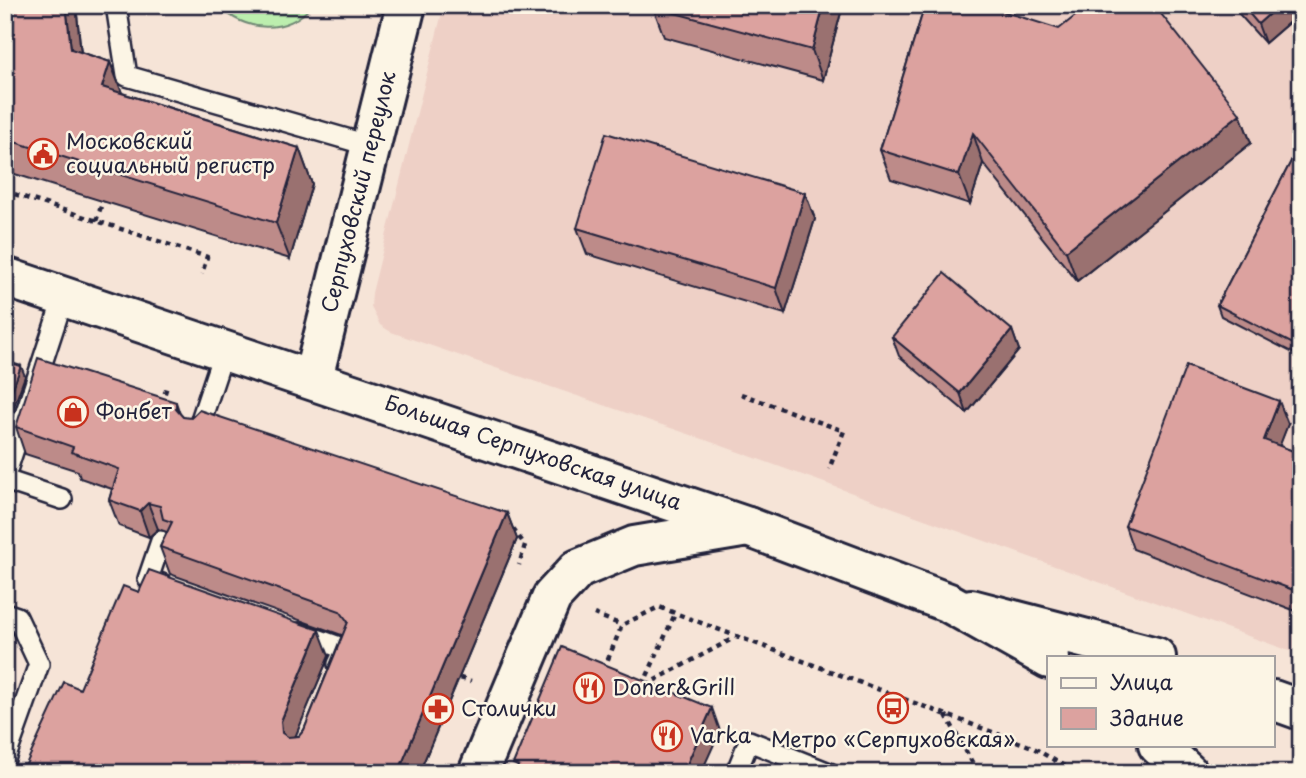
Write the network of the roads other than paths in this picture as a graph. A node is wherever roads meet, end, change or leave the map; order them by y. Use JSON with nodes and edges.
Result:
{"nodes":[{"id":1,"x":116,"y":5,"type":"edge"},
{"id":2,"x":406,"y":5,"type":"edge"},
{"id":3,"x":371,"y":146,"type":"junction"},
{"id":4,"x":5,"y":277,"type":"edge"},
{"id":5,"x":65,"y":296,"type":"junction"},
{"id":6,"x":225,"y":348,"type":"junction"},
{"id":7,"x":313,"y":378,"type":"junction"},
{"id":8,"x":200,"y":424,"type":"edge"},
{"id":9,"x":5,"y":478,"type":"edge"},
{"id":10,"x":62,"y":499,"type":"dead end"},
{"id":11,"x":748,"y":527,"type":"junction"},
{"id":12,"x":161,"y":541,"type":"edge"},
{"id":13,"x":174,"y":588,"type":"edge"},
{"id":14,"x":949,"y":603,"type":"junction"},
{"id":15,"x":5,"y":613,"type":"edge"},
{"id":16,"x":279,"y":625,"type":"edge"},
{"id":17,"x":1152,"y":656,"type":"edge"},
{"id":18,"x":1047,"y":658,"type":"edge"},
{"id":19,"x":329,"y":687,"type":"edge"},
{"id":20,"x":1274,"y":700,"type":"edge"},
{"id":21,"x":1301,"y":710,"type":"edge"},
{"id":22,"x":1159,"y":746,"type":"edge"},
{"id":23,"x":5,"y":759,"type":"edge"},
{"id":24,"x":478,"y":773,"type":"edge"},
{"id":25,"x":736,"y":773,"type":"edge"},
{"id":26,"x":829,"y":773,"type":"edge"},
{"id":27,"x":1188,"y":773,"type":"edge"}],
"edges":[{"from":1,"to":3,"type":"lane"},
{"from":2,"to":3,"type":"main road","name":"Серпуховский переулок"},
{"from":3,"to":7,"type":"main road","name":"Серпуховский переулок"},
{"from":4,"to":5,"type":"main road","name":"Большая Серпуховская улица"},
{"from":5,"to":6,"type":"main road","name":"Большая Серпуховская улица"},
{"from":5,"to":9,"type":"lane"},
{"from":6,"to":7,"type":"main road","name":"Большая Серпуховская улица"},
{"from":6,"to":8,"type":"lane"},
{"from":7,"to":11,"type":"main road","name":"Большая Серпуховская улица"},
{"from":9,"to":10,"type":"lane"},
{"from":11,"to":14,"type":"main road","name":"Большая Серпуховская улица"},
{"from":11,"to":24,"type":"main road"},
{"from":12,"to":13,"type":"lane"},
{"from":14,"to":17,"type":"main road"},
{"from":14,"to":18,"type":"main road","name":"Большая Серпуховская улица"},
{"from":15,"to":23,"type":"lane"},
{"from":16,"to":19,"type":"lane"},
{"from":20,"to":21,"type":"main road"},
{"from":22,"to":27,"type":"main road"},
{"from":25,"to":26,"type":"lane"}]}
